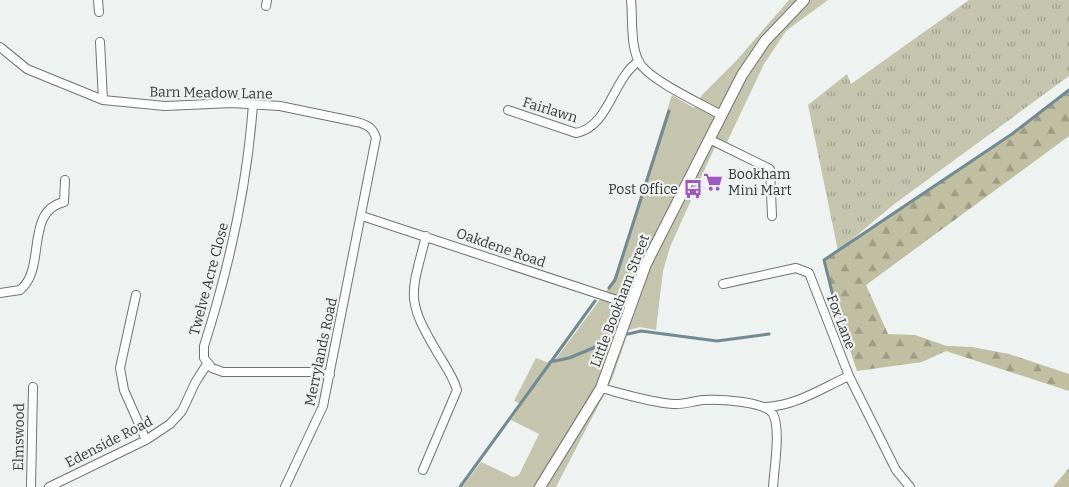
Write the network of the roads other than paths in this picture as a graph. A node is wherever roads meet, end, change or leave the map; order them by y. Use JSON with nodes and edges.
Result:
{"nodes":[{"id":1,"x":98,"y":0,"type":"edge"},
{"id":2,"x":631,"y":0,"type":"edge"},
{"id":3,"x":804,"y":0,"type":"edge"},
{"id":4,"x":99,"y":12,"type":"dead end"},
{"id":5,"x":100,"y":42,"type":"dead end"},
{"id":6,"x":0,"y":47,"type":"edge"},
{"id":7,"x":639,"y":61,"type":"junction"},
{"id":8,"x":103,"y":100,"type":"junction"},
{"id":9,"x":253,"y":104,"type":"junction"},
{"id":10,"x":508,"y":110,"type":"dead end"},
{"id":11,"x":721,"y":115,"type":"junction"},
{"id":12,"x":709,"y":139,"type":"junction"},
{"id":13,"x":65,"y":180,"type":"dead end"},
{"id":14,"x":362,"y":216,"type":"junction"},
{"id":15,"x":772,"y":216,"type":"dead end"},
{"id":16,"x":426,"y":236,"type":"junction"},
{"id":17,"x":723,"y":284,"type":"dead end"},
{"id":18,"x":0,"y":293,"type":"edge"},
{"id":19,"x":136,"y":295,"type":"dead end"},
{"id":20,"x":632,"y":305,"type":"junction"},
{"id":21,"x":207,"y":364,"type":"junction"},
{"id":22,"x":330,"y":375,"type":"junction"},
{"id":23,"x":849,"y":376,"type":"junction"},
{"id":24,"x":33,"y":387,"type":"dead end"},
{"id":25,"x":601,"y":388,"type":"junction"},
{"id":26,"x":764,"y":407,"type":"junction"},
{"id":27,"x":146,"y":440,"type":"junction"},
{"id":28,"x":423,"y":470,"type":"dead end"},
{"id":29,"x":31,"y":487,"type":"edge"},
{"id":30,"x":48,"y":487,"type":"edge"},
{"id":31,"x":285,"y":487,"type":"edge"},
{"id":32,"x":540,"y":487,"type":"edge"},
{"id":33,"x":773,"y":487,"type":"edge"},
{"id":34,"x":910,"y":487,"type":"edge"}],
"edges":[{"from":1,"to":4,"type":"street"},
{"from":2,"to":7,"type":"street"},
{"from":3,"to":11,"type":"street","name":"Little Bookham Street"},
{"from":5,"to":8,"type":"street"},
{"from":6,"to":8,"type":"street","name":"Barn Meadow Lane"},
{"from":7,"to":10,"type":"street","name":"Fairlawn"},
{"from":7,"to":11,"type":"street"},
{"from":8,"to":9,"type":"street","name":"Barn Meadow Lane"},
{"from":9,"to":14,"type":"street","name":"Barn Meadow Lane"},
{"from":9,"to":21,"type":"street","name":"Twelve Acre Close"},
{"from":11,"to":12,"type":"street","name":"Little Bookham Street"},
{"from":12,"to":15,"type":"street"},
{"from":12,"to":20,"type":"street","name":"Little Bookham Street"},
{"from":13,"to":18,"type":"street"},
{"from":14,"to":16,"type":"street","name":"Oakdene Road"},
{"from":14,"to":22,"type":"street","name":"Merrylands Road"},
{"from":16,"to":20,"type":"street","name":"Oakdene Road"},
{"from":16,"to":28,"type":"street"},
{"from":17,"to":23,"type":"street","name":"Fox Lane"},
{"from":19,"to":27,"type":"street"},
{"from":20,"to":25,"type":"street","name":"Little Bookham Street"},
{"from":21,"to":22,"type":"street"},
{"from":21,"to":27,"type":"street","name":"Edenside Road"},
{"from":22,"to":31,"type":"street","name":"Merrylands Road"},
{"from":23,"to":26,"type":"street"},
{"from":23,"to":34,"type":"street","name":"Fox Lane"},
{"from":24,"to":29,"type":"street","name":"Elmswood"},
{"from":25,"to":26,"type":"street"},
{"from":25,"to":32,"type":"street","name":"Little Bookham Street"},
{"from":26,"to":33,"type":"street"},
{"from":27,"to":30,"type":"street","name":"Edenside Road"}]}
